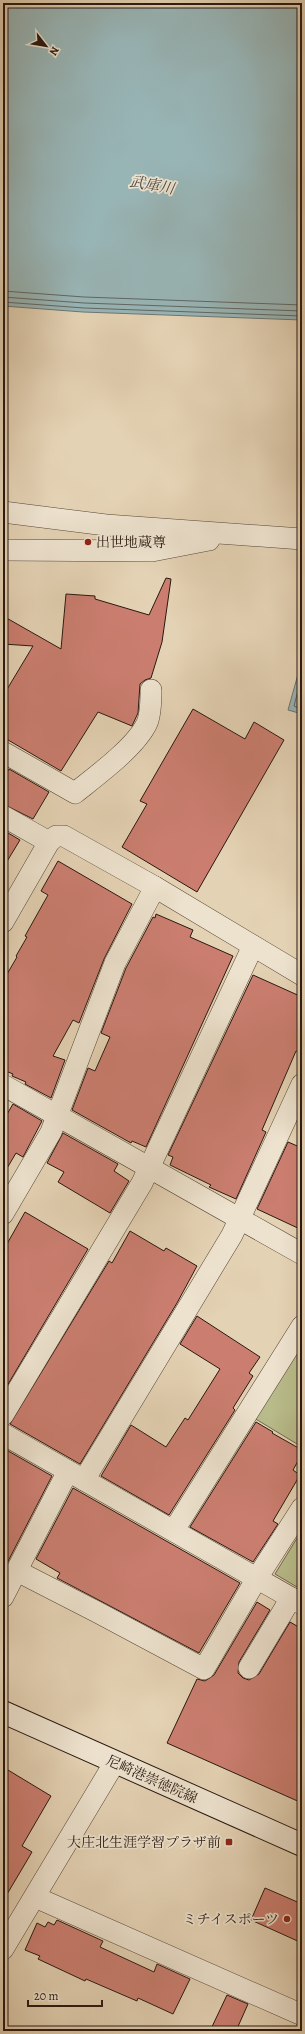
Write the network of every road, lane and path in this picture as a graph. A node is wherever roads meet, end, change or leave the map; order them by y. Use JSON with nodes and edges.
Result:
{"nodes":[{"id":1,"x":3,"y":512,"type":"edge"},
{"id":2,"x":211,"y":532,"type":"junction"},
{"id":3,"x":302,"y":539,"type":"edge"},
{"id":4,"x":3,"y":550,"type":"edge"},
{"id":5,"x":151,"y":690,"type":"dead end"},
{"id":6,"x":5,"y":758,"type":"edge"},
{"id":7,"x":3,"y":816,"type":"edge"},
{"id":8,"x":49,"y":842,"type":"junction"},
{"id":9,"x":155,"y":887,"type":"junction"},
{"id":10,"x":3,"y":922,"type":"edge"},
{"id":11,"x":253,"y":946,"type":"junction"},
{"id":12,"x":302,"y":975,"type":"edge"},
{"id":13,"x":302,"y":1084,"type":"edge"},
{"id":14,"x":3,"y":1085,"type":"edge"},
{"id":15,"x":57,"y":1116,"type":"junction"},
{"id":16,"x":150,"y":1168,"type":"junction"},
{"id":17,"x":3,"y":1214,"type":"edge"},
{"id":18,"x":240,"y":1219,"type":"junction"},
{"id":19,"x":302,"y":1254,"type":"edge"},
{"id":20,"x":302,"y":1326,"type":"edge"},
{"id":21,"x":3,"y":1415,"type":"edge"},
{"id":22,"x":3,"y":1434,"type":"edge"},
{"id":23,"x":76,"y":1475,"type":"junction"},
{"id":24,"x":302,"y":1508,"type":"edge"},
{"id":25,"x":174,"y":1530,"type":"junction"},
{"id":26,"x":257,"y":1578,"type":"junction"},
{"id":27,"x":9,"y":1580,"type":"edge"},
{"id":28,"x":297,"y":1601,"type":"edge"},
{"id":29,"x":249,"y":1668,"type":"dead end"},
{"id":30,"x":3,"y":1712,"type":"edge"},
{"id":31,"x":115,"y":1762,"type":"junction"},
{"id":32,"x":302,"y":1845,"type":"edge"},
{"id":33,"x":35,"y":1897,"type":"junction"},
{"id":34,"x":3,"y":1949,"type":"edge"},
{"id":35,"x":302,"y":2015,"type":"edge"}],
"edges":[{"from":1,"to":2,"type":"street"},
{"from":2,"to":3,"type":"street"},
{"from":2,"to":4,"type":"street"},
{"from":5,"to":6,"type":"street"},
{"from":7,"to":8,"type":"street"},
{"from":8,"to":9,"type":"street"},
{"from":8,"to":10,"type":"street"},
{"from":9,"to":11,"type":"street"},
{"from":9,"to":15,"type":"street"},
{"from":11,"to":12,"type":"street"},
{"from":11,"to":16,"type":"street"},
{"from":13,"to":18,"type":"street"},
{"from":14,"to":15,"type":"street"},
{"from":15,"to":16,"type":"street"},
{"from":15,"to":17,"type":"street"},
{"from":16,"to":18,"type":"street"},
{"from":16,"to":21,"type":"street"},
{"from":18,"to":19,"type":"street"},
{"from":18,"to":23,"type":"street"},
{"from":20,"to":25,"type":"street"},
{"from":22,"to":23,"type":"street"},
{"from":23,"to":25,"type":"street"},
{"from":23,"to":27,"type":"street"},
{"from":24,"to":26,"type":"street"},
{"from":25,"to":26,"type":"street"},
{"from":26,"to":27,"type":"street"},
{"from":26,"to":28,"type":"street"},
{"from":28,"to":29,"type":"street"},
{"from":30,"to":31,"type":"main road","name":"尼崎港崇徳院線"},
{"from":31,"to":32,"type":"main road","name":"尼崎港崇徳院線"},
{"from":31,"to":33,"type":"street"},
{"from":33,"to":34,"type":"street"},
{"from":33,"to":35,"type":"street"}]}
